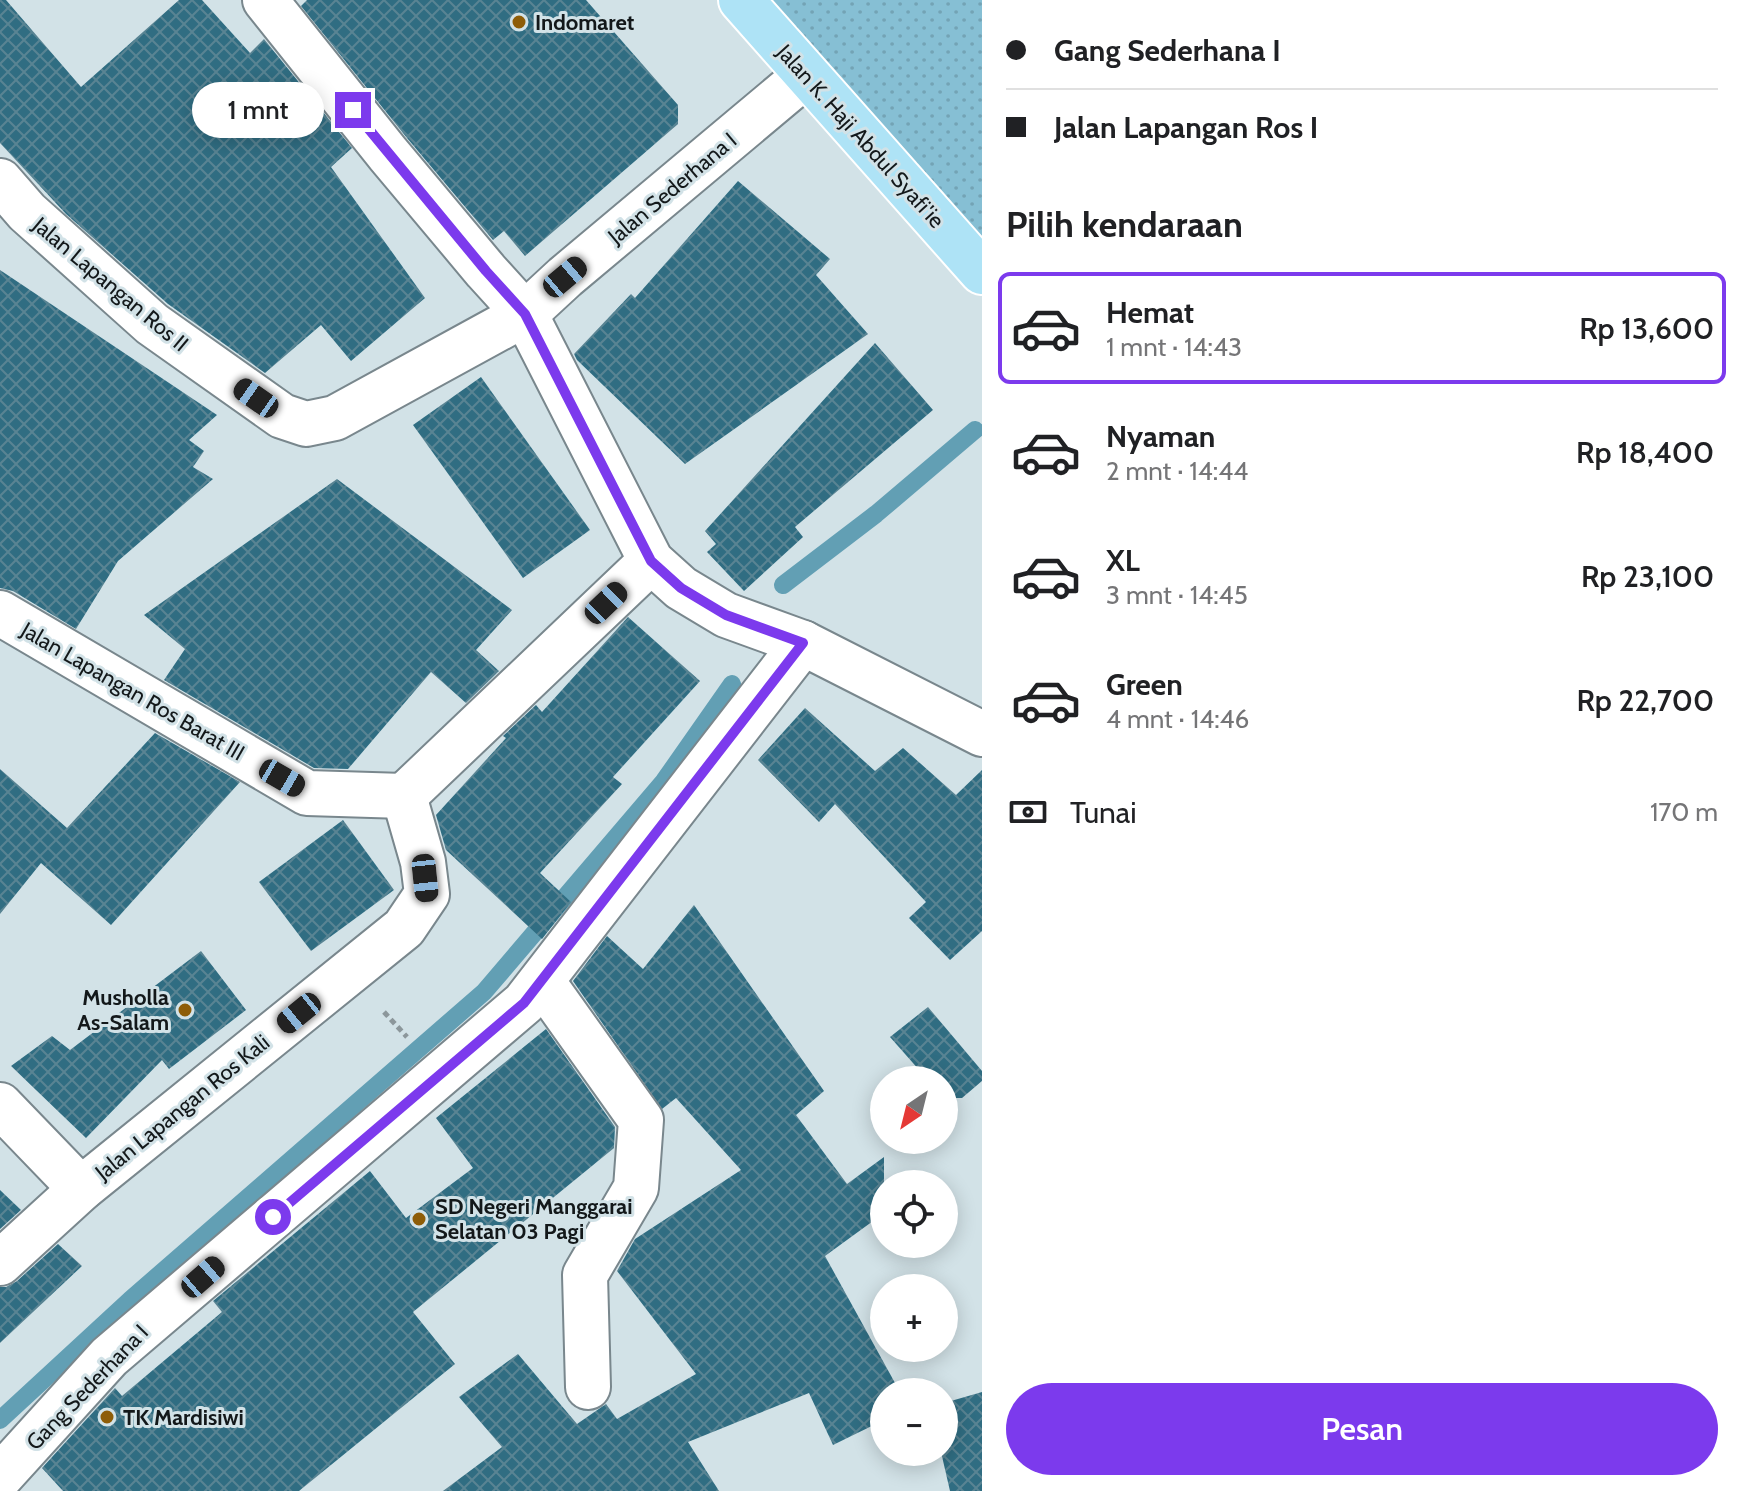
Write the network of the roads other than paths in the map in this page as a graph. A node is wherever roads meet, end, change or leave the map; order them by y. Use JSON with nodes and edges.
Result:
{"nodes":[{"id":1,"x":265,"y":0,"type":"edge"},
{"id":2,"x":741,"y":0,"type":"edge"},
{"id":3,"x":806,"y":75,"type":"junction"},
{"id":4,"x":0,"y":181,"type":"edge"},
{"id":5,"x":982,"y":272,"type":"edge"},
{"id":6,"x":525,"y":314,"type":"junction"},
{"id":7,"x":651,"y":561,"type":"junction"},
{"id":8,"x":0,"y":613,"type":"edge"},
{"id":9,"x":790,"y":638,"type":"junction"},
{"id":10,"x":982,"y":734,"type":"edge"},
{"id":11,"x":404,"y":796,"type":"junction"},
{"id":12,"x":542,"y":981,"type":"junction"},
{"id":13,"x":0,"y":1105,"type":"edge"},
{"id":14,"x":81,"y":1189,"type":"junction"},
{"id":15,"x":0,"y":1263,"type":"edge"},
{"id":16,"x":588,"y":1387,"type":"dead end"},
{"id":17,"x":0,"y":1477,"type":"edge"}],
"edges":[{"from":1,"to":6,"type":"street"},
{"from":2,"to":3,"type":"main road","name":"Jalan K. Haji Abdul Syafi'ie"},
{"from":3,"to":5,"type":"main road","name":"Jalan K. Haji Abdul Syafi'ie"},
{"from":3,"to":6,"type":"street","name":"Jalan Sederhana I"},
{"from":4,"to":6,"type":"street","name":"Jalan Lapangan Ros II"},
{"from":6,"to":7,"type":"street"},
{"from":7,"to":9,"type":"street"},
{"from":7,"to":11,"type":"street"},
{"from":8,"to":11,"type":"street","name":"Jalan Lapangan Ros Barat III"},
{"from":9,"to":10,"type":"street"},
{"from":9,"to":12,"type":"street","name":"Gang Sederhana I"},
{"from":11,"to":14,"type":"street","name":"Jalan Lapangan Ros Kali"},
{"from":12,"to":16,"type":"street"},
{"from":12,"to":17,"type":"street","name":"Gang Sederhana I"},
{"from":13,"to":14,"type":"street"},
{"from":14,"to":15,"type":"street","name":"Jalan Lapangan Ros Kali"}]}
